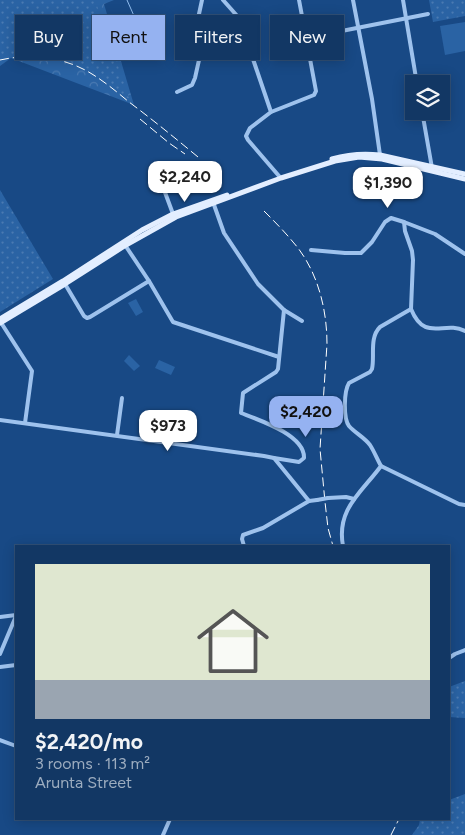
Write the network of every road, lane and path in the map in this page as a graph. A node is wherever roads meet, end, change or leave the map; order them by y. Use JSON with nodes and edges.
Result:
{"nodes":[{"id":1,"x":202,"y":0,"type":"edge"},
{"id":2,"x":223,"y":0,"type":"edge"},
{"id":3,"x":299,"y":0,"type":"edge"},
{"id":4,"x":353,"y":0,"type":"edge"},
{"id":5,"x":402,"y":0,"type":"edge"},
{"id":6,"x":428,"y":14,"type":"dead end"},
{"id":7,"x":302,"y":15,"type":"edge"},
{"id":8,"x":406,"y":19,"type":"junction"},
{"id":9,"x":358,"y":28,"type":"junction"},
{"id":10,"x":344,"y":31,"type":"edge"},
{"id":11,"x":310,"y":60,"type":"edge"},
{"id":12,"x":416,"y":75,"type":"edge"},
{"id":13,"x":177,"y":92,"type":"dead end"},
{"id":14,"x":271,"y":112,"type":"junction"},
{"id":15,"x":424,"y":120,"type":"edge"},
{"id":16,"x":380,"y":157,"type":"junction"},
{"id":17,"x":432,"y":169,"type":"junction"},
{"id":18,"x":465,"y":174,"type":"edge"},
{"id":19,"x":279,"y":176,"type":"junction"},
{"id":20,"x":465,"y":179,"type":"edge"},
{"id":21,"x":158,"y":186,"type":"dead end"},
{"id":22,"x":213,"y":202,"type":"junction"},
{"id":23,"x":174,"y":214,"type":"junction"},
{"id":24,"x":404,"y":222,"type":"junction"},
{"id":25,"x":124,"y":244,"type":"junction"},
{"id":26,"x":311,"y":250,"type":"dead end"},
{"id":27,"x":465,"y":254,"type":"edge"},
{"id":28,"x":149,"y":281,"type":"junction"},
{"id":29,"x":64,"y":283,"type":"junction"},
{"id":30,"x":411,"y":309,"type":"junction"},
{"id":31,"x":284,"y":310,"type":"junction"},
{"id":32,"x":0,"y":321,"type":"edge"},
{"id":33,"x":302,"y":321,"type":"dead end"},
{"id":34,"x":465,"y":331,"type":"edge"},
{"id":35,"x":279,"y":357,"type":"junction"},
{"id":36,"x":122,"y":398,"type":"dead end"},
{"id":37,"x":0,"y":420,"type":"edge"},
{"id":38,"x":26,"y":424,"type":"junction"},
{"id":39,"x":117,"y":435,"type":"junction"},
{"id":40,"x":274,"y":458,"type":"junction"},
{"id":41,"x":381,"y":466,"type":"junction"},
{"id":42,"x":354,"y":499,"type":"junction"},
{"id":43,"x":309,"y":501,"type":"junction"},
{"id":44,"x":465,"y":505,"type":"edge"},
{"id":45,"x":244,"y":545,"type":"edge"},
{"id":46,"x":343,"y":545,"type":"edge"},
{"id":47,"x":15,"y":615,"type":"edge"},
{"id":48,"x":0,"y":617,"type":"edge"},
{"id":49,"x":15,"y":617,"type":"edge"},
{"id":50,"x":465,"y":650,"type":"edge"},
{"id":51,"x":0,"y":654,"type":"edge"},
{"id":52,"x":450,"y":657,"type":"edge"},
{"id":53,"x":15,"y":665,"type":"edge"},
{"id":54,"x":0,"y":667,"type":"edge"},
{"id":55,"x":0,"y":740,"type":"edge"},
{"id":56,"x":15,"y":746,"type":"edge"},
{"id":57,"x":170,"y":820,"type":"edge"},
{"id":58,"x":163,"y":835,"type":"edge"}],
"edges":[{"from":1,"to":13,"type":"street"},
{"from":2,"to":14,"type":"street"},
{"from":3,"to":7,"type":"street"},
{"from":4,"to":9,"type":"street"},
{"from":5,"to":8,"type":"street"},
{"from":6,"to":8,"type":"street"},
{"from":8,"to":9,"type":"street"},
{"from":8,"to":12,"type":"street"},
{"from":9,"to":10,"type":"street"},
{"from":9,"to":16,"type":"street"},
{"from":11,"to":14,"type":"street"},
{"from":14,"to":19,"type":"street"},
{"from":15,"to":17,"type":"street"},
{"from":16,"to":17,"type":"main road"},
{"from":16,"to":19,"type":"main road"},
{"from":16,"to":22,"type":"main road"},
{"from":17,"to":18,"type":"main road"},
{"from":17,"to":20,"type":"main road"},
{"from":19,"to":22,"type":"main road"},
{"from":21,"to":23,"type":"street"},
{"from":22,"to":23,"type":"main road"},
{"from":22,"to":25,"type":"main road"},
{"from":22,"to":31,"type":"street"},
{"from":23,"to":25,"type":"main road"},
{"from":24,"to":26,"type":"street"},
{"from":24,"to":27,"type":"street"},
{"from":24,"to":30,"type":"street"},
{"from":25,"to":28,"type":"street"},
{"from":25,"to":29,"type":"main road"},
{"from":28,"to":29,"type":"street"},
{"from":28,"to":35,"type":"street"},
{"from":29,"to":32,"type":"main road"},
{"from":30,"to":34,"type":"street"},
{"from":30,"to":41,"type":"street"},
{"from":31,"to":33,"type":"street"},
{"from":31,"to":35,"type":"street"},
{"from":32,"to":38,"type":"street"},
{"from":35,"to":40,"type":"street"},
{"from":36,"to":39,"type":"street"},
{"from":37,"to":38,"type":"street"},
{"from":38,"to":39,"type":"street"},
{"from":39,"to":40,"type":"street"},
{"from":40,"to":43,"type":"street"},
{"from":41,"to":42,"type":"street"},
{"from":41,"to":44,"type":"street"},
{"from":42,"to":43,"type":"street","bridge":true},
{"from":42,"to":46,"type":"street"},
{"from":43,"to":45,"type":"street"},
{"from":47,"to":48,"type":"street"},
{"from":49,"to":51,"type":"street"},
{"from":50,"to":52,"type":"street"},
{"from":53,"to":54,"type":"street"},
{"from":55,"to":56,"type":"street"},
{"from":57,"to":58,"type":"street"}]}
